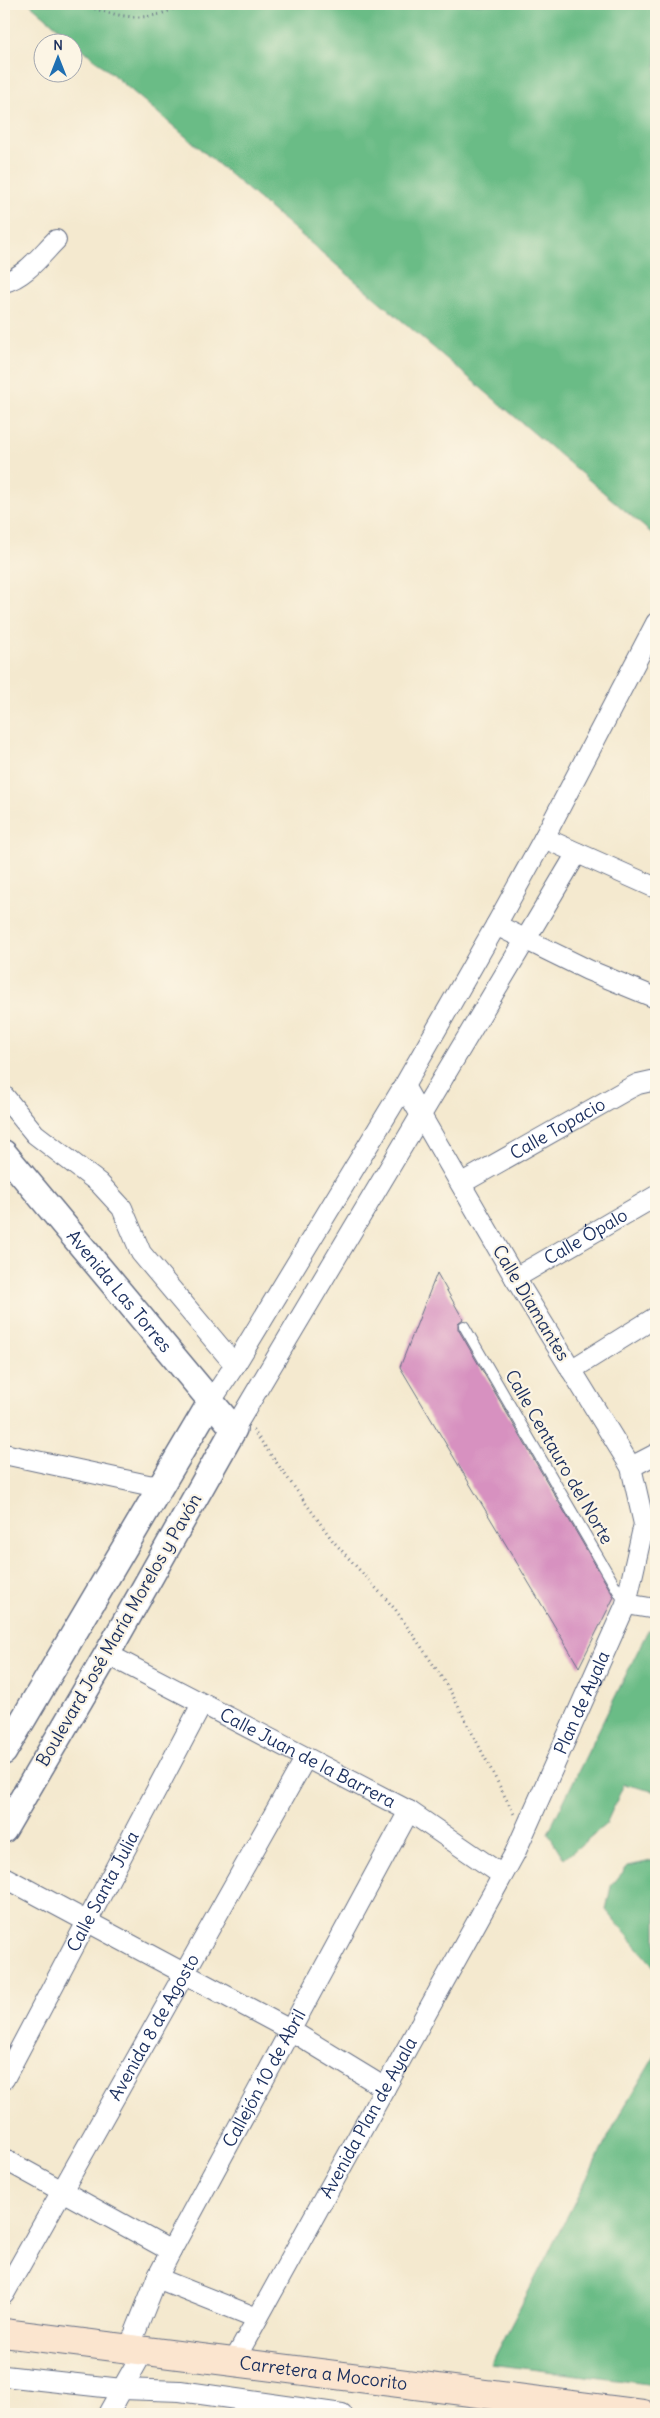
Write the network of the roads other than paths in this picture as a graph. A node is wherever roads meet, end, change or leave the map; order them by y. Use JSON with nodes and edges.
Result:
{"nodes":[{"id":1,"x":56,"y":240,"type":"dead end"},
{"id":2,"x":4,"y":282,"type":"edge"},
{"id":3,"x":656,"y":622,"type":"edge"},
{"id":4,"x":544,"y":838,"type":"junction"},
{"id":5,"x":577,"y":853,"type":"junction"},
{"id":6,"x":656,"y":888,"type":"edge"},
{"id":7,"x":496,"y":925,"type":"junction"},
{"id":8,"x":526,"y":941,"type":"junction"},
{"id":9,"x":656,"y":998,"type":"edge"},
{"id":10,"x":656,"y":1080,"type":"edge"},
{"id":11,"x":404,"y":1086,"type":"junction"},
{"id":12,"x":4,"y":1096,"type":"edge"},
{"id":13,"x":422,"y":1115,"type":"junction"},
{"id":14,"x":4,"y":1153,"type":"edge"},
{"id":15,"x":462,"y":1183,"type":"junction"},
{"id":16,"x":656,"y":1196,"type":"edge"},
{"id":17,"x":515,"y":1278,"type":"junction"},
{"id":18,"x":656,"y":1318,"type":"edge"},
{"id":19,"x":464,"y":1326,"type":"dead end"},
{"id":20,"x":236,"y":1365,"type":"junction"},
{"id":21,"x":571,"y":1370,"type":"junction"},
{"id":22,"x":211,"y":1401,"type":"junction"},
{"id":23,"x":238,"y":1422,"type":"junction"},
{"id":24,"x":4,"y":1454,"type":"edge"},
{"id":25,"x":656,"y":1454,"type":"edge"},
{"id":26,"x":631,"y":1468,"type":"junction"},
{"id":27,"x":161,"y":1486,"type":"junction"},
{"id":28,"x":650,"y":1525,"type":"edge"},
{"id":29,"x":626,"y":1604,"type":"junction"},
{"id":30,"x":656,"y":1609,"type":"edge"},
{"id":31,"x":107,"y":1654,"type":"junction"},
{"id":32,"x":202,"y":1704,"type":"junction"},
{"id":33,"x":4,"y":1752,"type":"edge"},
{"id":34,"x":305,"y":1759,"type":"junction"},
{"id":35,"x":409,"y":1811,"type":"junction"},
{"id":36,"x":4,"y":1830,"type":"edge"},
{"id":37,"x":502,"y":1876,"type":"junction"},
{"id":38,"x":4,"y":1877,"type":"edge"},
{"id":39,"x":88,"y":1922,"type":"junction"},
{"id":40,"x":184,"y":1973,"type":"junction"},
{"id":41,"x":290,"y":2030,"type":"junction"},
{"id":42,"x":4,"y":2079,"type":"edge"},
{"id":43,"x":385,"y":2088,"type":"junction"},
{"id":44,"x":4,"y":2159,"type":"edge"},
{"id":45,"x":62,"y":2191,"type":"junction"},
{"id":46,"x":171,"y":2251,"type":"junction"},
{"id":47,"x":156,"y":2278,"type":"junction"},
{"id":48,"x":4,"y":2294,"type":"edge"},
{"id":49,"x":257,"y":2318,"type":"junction"},
{"id":50,"x":4,"y":2333,"type":"edge"},
{"id":51,"x":137,"y":2349,"type":"junction"},
{"id":52,"x":234,"y":2360,"type":"junction"},
{"id":53,"x":4,"y":2376,"type":"edge"},
{"id":54,"x":122,"y":2389,"type":"junction"},
{"id":55,"x":508,"y":2405,"type":"edge"},
{"id":56,"x":108,"y":2414,"type":"edge"},
{"id":57,"x":342,"y":2414,"type":"edge"},
{"id":58,"x":643,"y":2414,"type":"edge"}],
"edges":[{"from":1,"to":2,"type":"street"},
{"from":3,"to":4,"type":"street"},
{"from":4,"to":5,"type":"street"},
{"from":4,"to":7,"type":"street"},
{"from":5,"to":6,"type":"street"},
{"from":5,"to":8,"type":"street"},
{"from":7,"to":8,"type":"street"},
{"from":7,"to":11,"type":"street"},
{"from":8,"to":9,"type":"street"},
{"from":8,"to":13,"type":"street"},
{"from":10,"to":15,"type":"street","name":"Calle Topacio"},
{"from":11,"to":13,"type":"street","name":"Calle Diamantes"},
{"from":11,"to":20,"type":"street"},
{"from":12,"to":20,"type":"street"},
{"from":13,"to":15,"type":"street","name":"Calle Diamantes"},
{"from":13,"to":23,"type":"street"},
{"from":14,"to":22,"type":"street","name":"Avenida Las Torres"},
{"from":15,"to":17,"type":"street","name":"Calle Diamantes"},
{"from":16,"to":17,"type":"street","name":"Calle Ópalo"},
{"from":17,"to":21,"type":"street","name":"Calle Diamantes"},
{"from":18,"to":21,"type":"street"},
{"from":19,"to":29,"type":"lane","name":"Calle Centauro del Norte"},
{"from":20,"to":22,"type":"street"},
{"from":21,"to":26,"type":"street","name":"Calle Diamantes"},
{"from":22,"to":23,"type":"street","name":"Avenida Las Torres"},
{"from":22,"to":27,"type":"street","name":"Boulevard José María Morelos y Pavón"},
{"from":23,"to":31,"type":"street","name":"Boulevard José María Morelos y Pavón"},
{"from":24,"to":27,"type":"street"},
{"from":25,"to":26,"type":"street"},
{"from":26,"to":28,"type":"street","name":"Calle Diamantes"},
{"from":27,"to":33,"type":"street","name":"Boulevard José María Morelos y Pavón"},
{"from":28,"to":29,"type":"street","name":"Plan de Ayala"},
{"from":29,"to":30,"type":"street"},
{"from":29,"to":37,"type":"street","name":"Plan de Ayala"},
{"from":31,"to":32,"type":"street","name":"Calle Juan de la Barrera"},
{"from":31,"to":36,"type":"street","name":"Boulevard José María Morelos y Pavón"},
{"from":32,"to":34,"type":"street","name":"Calle Juan de la Barrera"},
{"from":32,"to":39,"type":"street","name":"Calle Santa Julia"},
{"from":34,"to":35,"type":"street","name":"Calle Juan de la Barrera"},
{"from":34,"to":40,"type":"street","name":"Avenida 8 de Agosto"},
{"from":35,"to":37,"type":"street","name":"Calle Juan de la Barrera"},
{"from":35,"to":41,"type":"street","name":"Callejón 10 de Abril"},
{"from":37,"to":43,"type":"street","name":"Avenida Plan de Ayala"},
{"from":38,"to":39,"type":"street"},
{"from":39,"to":40,"type":"street"},
{"from":39,"to":42,"type":"street","name":"Calle Santa Julia"},
{"from":40,"to":41,"type":"street"},
{"from":40,"to":45,"type":"street","name":"Avenida 8 de Agosto"},
{"from":41,"to":43,"type":"street"},
{"from":41,"to":46,"type":"street","name":"Callejón 10 de Abril"},
{"from":43,"to":49,"type":"street","name":"Avenida Plan de Ayala"},
{"from":44,"to":45,"type":"street"},
{"from":45,"to":46,"type":"street"},
{"from":45,"to":48,"type":"street","name":"Avenida 8 de Agosto"},
{"from":46,"to":47,"type":"street","name":"Callejón 10 de Abril"},
{"from":47,"to":49,"type":"street"},
{"from":47,"to":51,"type":"street","name":"Callejón 10 de Abril"},
{"from":49,"to":52,"type":"street","name":"Avenida Plan de Ayala"},
{"from":50,"to":51,"type":"main road","name":"Carretera a Mocorito"},
{"from":51,"to":52,"type":"main road","name":"Carretera a Mocorito"},
{"from":51,"to":54,"type":"street","name":"Callejón 10 de Abril"},
{"from":52,"to":55,"type":"main road","name":"Carretera a Mocorito"},
{"from":53,"to":54,"type":"street"},
{"from":54,"to":56,"type":"street","name":"Callejón 10 de Abril"},
{"from":54,"to":57,"type":"street"},
{"from":55,"to":58,"type":"main road","name":"Carretera a Mocorito"}]}
